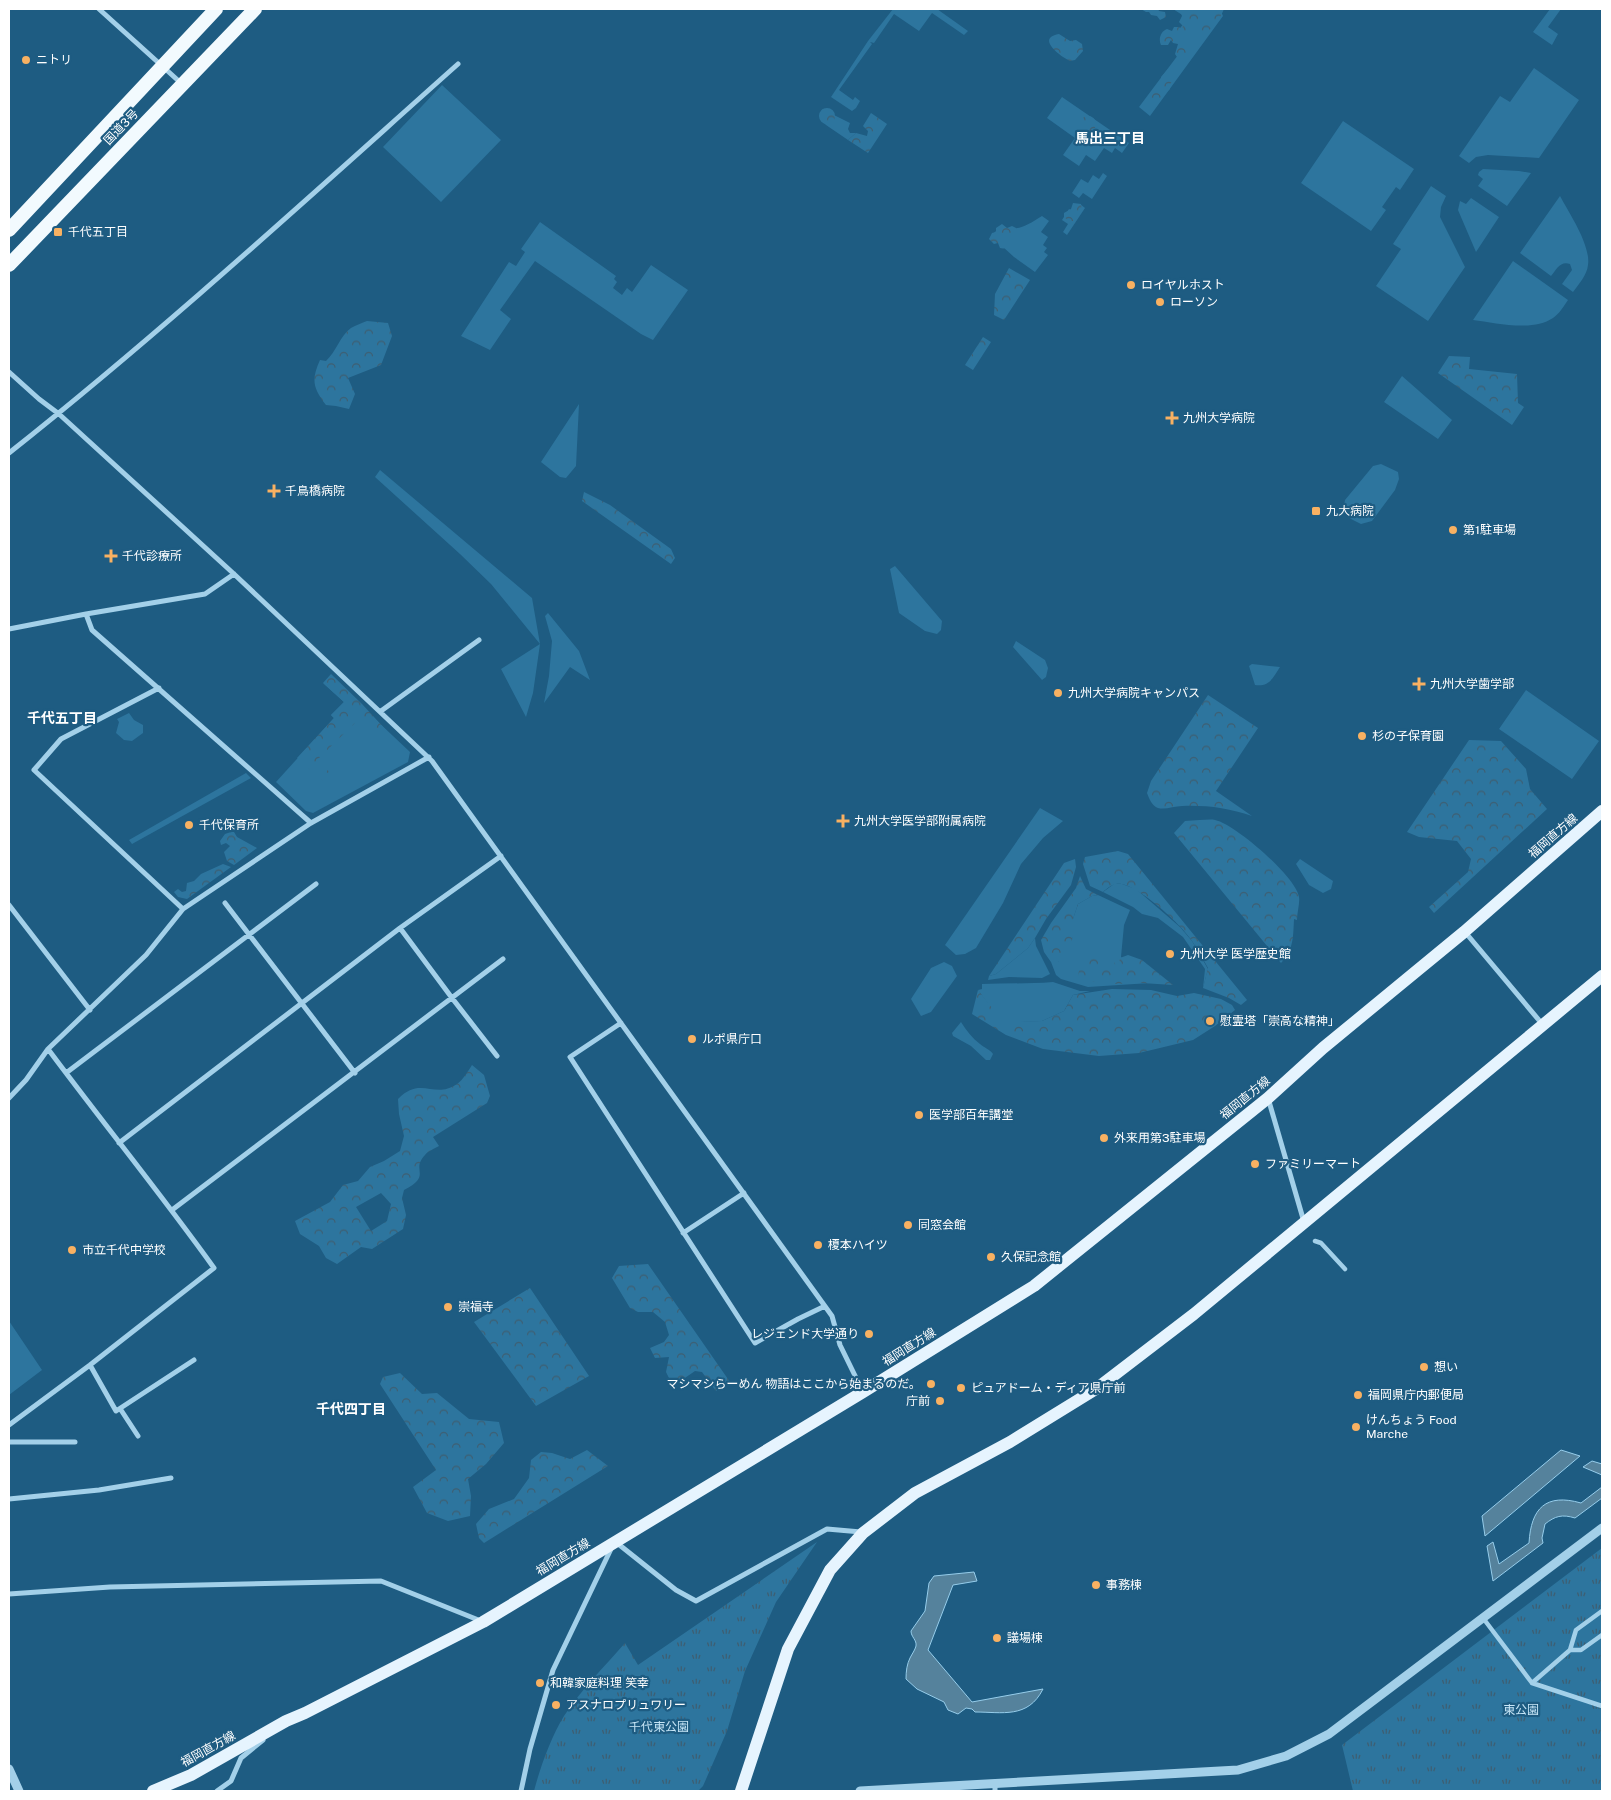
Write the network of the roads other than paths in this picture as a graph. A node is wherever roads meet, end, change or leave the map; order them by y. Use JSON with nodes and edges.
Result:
{"nodes":[{"id":1,"x":99,"y":9,"type":"edge"},
{"id":2,"x":216,"y":9,"type":"edge"},
{"id":3,"x":255,"y":9,"type":"edge"},
{"id":4,"x":458,"y":64,"type":"dead end"},
{"id":5,"x":162,"y":67,"type":"junction"},
{"id":6,"x":182,"y":85,"type":"junction"},
{"id":7,"x":9,"y":230,"type":"edge"},
{"id":8,"x":9,"y":265,"type":"edge"},
{"id":9,"x":9,"y":372,"type":"edge"},
{"id":10,"x":59,"y":414,"type":"junction"},
{"id":11,"x":9,"y":453,"type":"edge"},
{"id":12,"x":234,"y":574,"type":"junction"},
{"id":13,"x":86,"y":614,"type":"junction"},
{"id":14,"x":9,"y":629,"type":"edge"},
{"id":15,"x":479,"y":640,"type":"dead end"},
{"id":16,"x":159,"y":688,"type":"junction"},
{"id":17,"x":381,"y":711,"type":"junction"},
{"id":18,"x":429,"y":757,"type":"junction"},
{"id":19,"x":1602,"y":811,"type":"edge"},
{"id":20,"x":310,"y":823,"type":"junction"},
{"id":21,"x":501,"y":856,"type":"junction"},
{"id":22,"x":316,"y":884,"type":"dead end"},
{"id":23,"x":225,"y":903,"type":"dead end"},
{"id":24,"x":9,"y":905,"type":"edge"},
{"id":25,"x":183,"y":909,"type":"junction"},
{"id":26,"x":400,"y":928,"type":"junction"},
{"id":27,"x":1464,"y":932,"type":"junction"},
{"id":28,"x":250,"y":935,"type":"junction"},
{"id":29,"x":503,"y":959,"type":"dead end"},
{"id":30,"x":1602,"y":976,"type":"edge"},
{"id":31,"x":452,"y":998,"type":"junction"},
{"id":32,"x":301,"y":1003,"type":"junction"},
{"id":33,"x":90,"y":1010,"type":"junction"},
{"id":34,"x":621,"y":1023,"type":"junction"},
{"id":35,"x":1544,"y":1025,"type":"junction"},
{"id":36,"x":48,"y":1049,"type":"junction"},
{"id":37,"x":497,"y":1056,"type":"dead end"},
{"id":38,"x":66,"y":1073,"type":"junction"},
{"id":39,"x":355,"y":1073,"type":"junction"},
{"id":40,"x":9,"y":1098,"type":"edge"},
{"id":41,"x":1268,"y":1098,"type":"junction"},
{"id":42,"x":119,"y":1143,"type":"junction"},
{"id":43,"x":744,"y":1193,"type":"junction"},
{"id":44,"x":172,"y":1210,"type":"junction"},
{"id":45,"x":1305,"y":1223,"type":"junction"},
{"id":46,"x":683,"y":1232,"type":"junction"},
{"id":47,"x":1315,"y":1240,"type":"dead end"},
{"id":48,"x":1345,"y":1269,"type":"dead end"},
{"id":49,"x":825,"y":1306,"type":"junction"},
{"id":50,"x":194,"y":1360,"type":"dead end"},
{"id":51,"x":90,"y":1365,"type":"junction"},
{"id":52,"x":863,"y":1392,"type":"junction"},
{"id":53,"x":121,"y":1410,"type":"junction"},
{"id":54,"x":9,"y":1425,"type":"edge"},
{"id":55,"x":138,"y":1436,"type":"dead end"},
{"id":56,"x":9,"y":1442,"type":"edge"},
{"id":57,"x":75,"y":1442,"type":"dead end"},
{"id":58,"x":171,"y":1478,"type":"dead end"},
{"id":59,"x":9,"y":1499,"type":"edge"},
{"id":60,"x":1602,"y":1528,"type":"edge"},
{"id":61,"x":863,"y":1533,"type":"junction"},
{"id":62,"x":615,"y":1541,"type":"junction"},
{"id":63,"x":9,"y":1594,"type":"edge"},
{"id":64,"x":1602,"y":1611,"type":"edge"},
{"id":65,"x":1483,"y":1618,"type":"junction"},
{"id":66,"x":483,"y":1622,"type":"junction"},
{"id":67,"x":1602,"y":1635,"type":"edge"},
{"id":68,"x":1570,"y":1650,"type":"junction"},
{"id":69,"x":1532,"y":1683,"type":"junction"},
{"id":70,"x":1602,"y":1706,"type":"edge"},
{"id":71,"x":286,"y":1721,"type":"junction"},
{"id":72,"x":9,"y":1769,"type":"edge"},
{"id":73,"x":995,"y":1787,"type":"edge"},
{"id":74,"x":19,"y":1791,"type":"edge"},
{"id":75,"x":153,"y":1791,"type":"edge"},
{"id":76,"x":217,"y":1791,"type":"edge"},
{"id":77,"x":522,"y":1791,"type":"edge"},
{"id":78,"x":741,"y":1791,"type":"edge"},
{"id":79,"x":860,"y":1791,"type":"edge"}],
"edges":[{"from":1,"to":5,"type":"street"},
{"from":2,"to":5,"type":"highway","name":"国道3号"},
{"from":3,"to":6,"type":"highway","name":"国道3号"},
{"from":4,"to":10,"type":"street"},
{"from":5,"to":6,"type":"street"},
{"from":5,"to":7,"type":"highway","name":"国道3号"},
{"from":6,"to":8,"type":"highway","name":"国道3号"},
{"from":9,"to":10,"type":"street"},
{"from":10,"to":11,"type":"street"},
{"from":10,"to":12,"type":"street"},
{"from":12,"to":13,"type":"street"},
{"from":12,"to":17,"type":"street"},
{"from":13,"to":14,"type":"street"},
{"from":13,"to":16,"type":"street"},
{"from":15,"to":17,"type":"street"},
{"from":16,"to":20,"type":"street"},
{"from":16,"to":25,"type":"street"},
{"from":17,"to":18,"type":"street"},
{"from":18,"to":20,"type":"street"},
{"from":18,"to":21,"type":"street"},
{"from":19,"to":27,"type":"main road","name":"福岡直方線"},
{"from":20,"to":25,"type":"street"},
{"from":21,"to":26,"type":"street"},
{"from":21,"to":34,"type":"street"},
{"from":22,"to":28,"type":"street"},
{"from":23,"to":28,"type":"street"},
{"from":24,"to":33,"type":"street"},
{"from":25,"to":33,"type":"street"},
{"from":26,"to":31,"type":"street"},
{"from":26,"to":32,"type":"street"},
{"from":27,"to":35,"type":"street"},
{"from":27,"to":41,"type":"main road","name":"福岡直方線"},
{"from":28,"to":32,"type":"street"},
{"from":28,"to":38,"type":"street"},
{"from":29,"to":31,"type":"street"},
{"from":30,"to":35,"type":"main road"},
{"from":31,"to":37,"type":"street"},
{"from":31,"to":39,"type":"street"},
{"from":32,"to":39,"type":"street"},
{"from":32,"to":42,"type":"street"},
{"from":33,"to":36,"type":"street"},
{"from":34,"to":43,"type":"street"},
{"from":34,"to":46,"type":"street"},
{"from":35,"to":45,"type":"main road"},
{"from":36,"to":38,"type":"street"},
{"from":36,"to":40,"type":"street"},
{"from":38,"to":42,"type":"street"},
{"from":39,"to":44,"type":"street"},
{"from":41,"to":45,"type":"street"},
{"from":41,"to":52,"type":"main road","name":"福岡直方線"},
{"from":42,"to":44,"type":"street"},
{"from":43,"to":46,"type":"street"},
{"from":43,"to":49,"type":"street"},
{"from":44,"to":51,"type":"street"},
{"from":45,"to":61,"type":"main road"},
{"from":46,"to":49,"type":"street"},
{"from":47,"to":48,"type":"street"},
{"from":49,"to":52,"type":"street"},
{"from":50,"to":53,"type":"street"},
{"from":51,"to":53,"type":"street"},
{"from":51,"to":54,"type":"street"},
{"from":52,"to":62,"type":"main road","name":"福岡直方線"},
{"from":53,"to":55,"type":"street"},
{"from":56,"to":57,"type":"street"},
{"from":58,"to":59,"type":"street"},
{"from":60,"to":65,"type":"street"},
{"from":61,"to":62,"type":"street"},
{"from":61,"to":78,"type":"main road"},
{"from":62,"to":66,"type":"main road","name":"福岡直方線"},
{"from":62,"to":77,"type":"street"},
{"from":63,"to":66,"type":"street"},
{"from":64,"to":68,"type":"street"},
{"from":65,"to":69,"type":"street"},
{"from":65,"to":73,"type":"street"},
{"from":66,"to":71,"type":"main road","name":"福岡直方線"},
{"from":67,"to":68,"type":"street"},
{"from":68,"to":69,"type":"street"},
{"from":69,"to":70,"type":"street"},
{"from":71,"to":75,"type":"main road","name":"福岡直方線"},
{"from":71,"to":76,"type":"street"},
{"from":72,"to":74,"type":"street"},
{"from":73,"to":79,"type":"street"}]}
